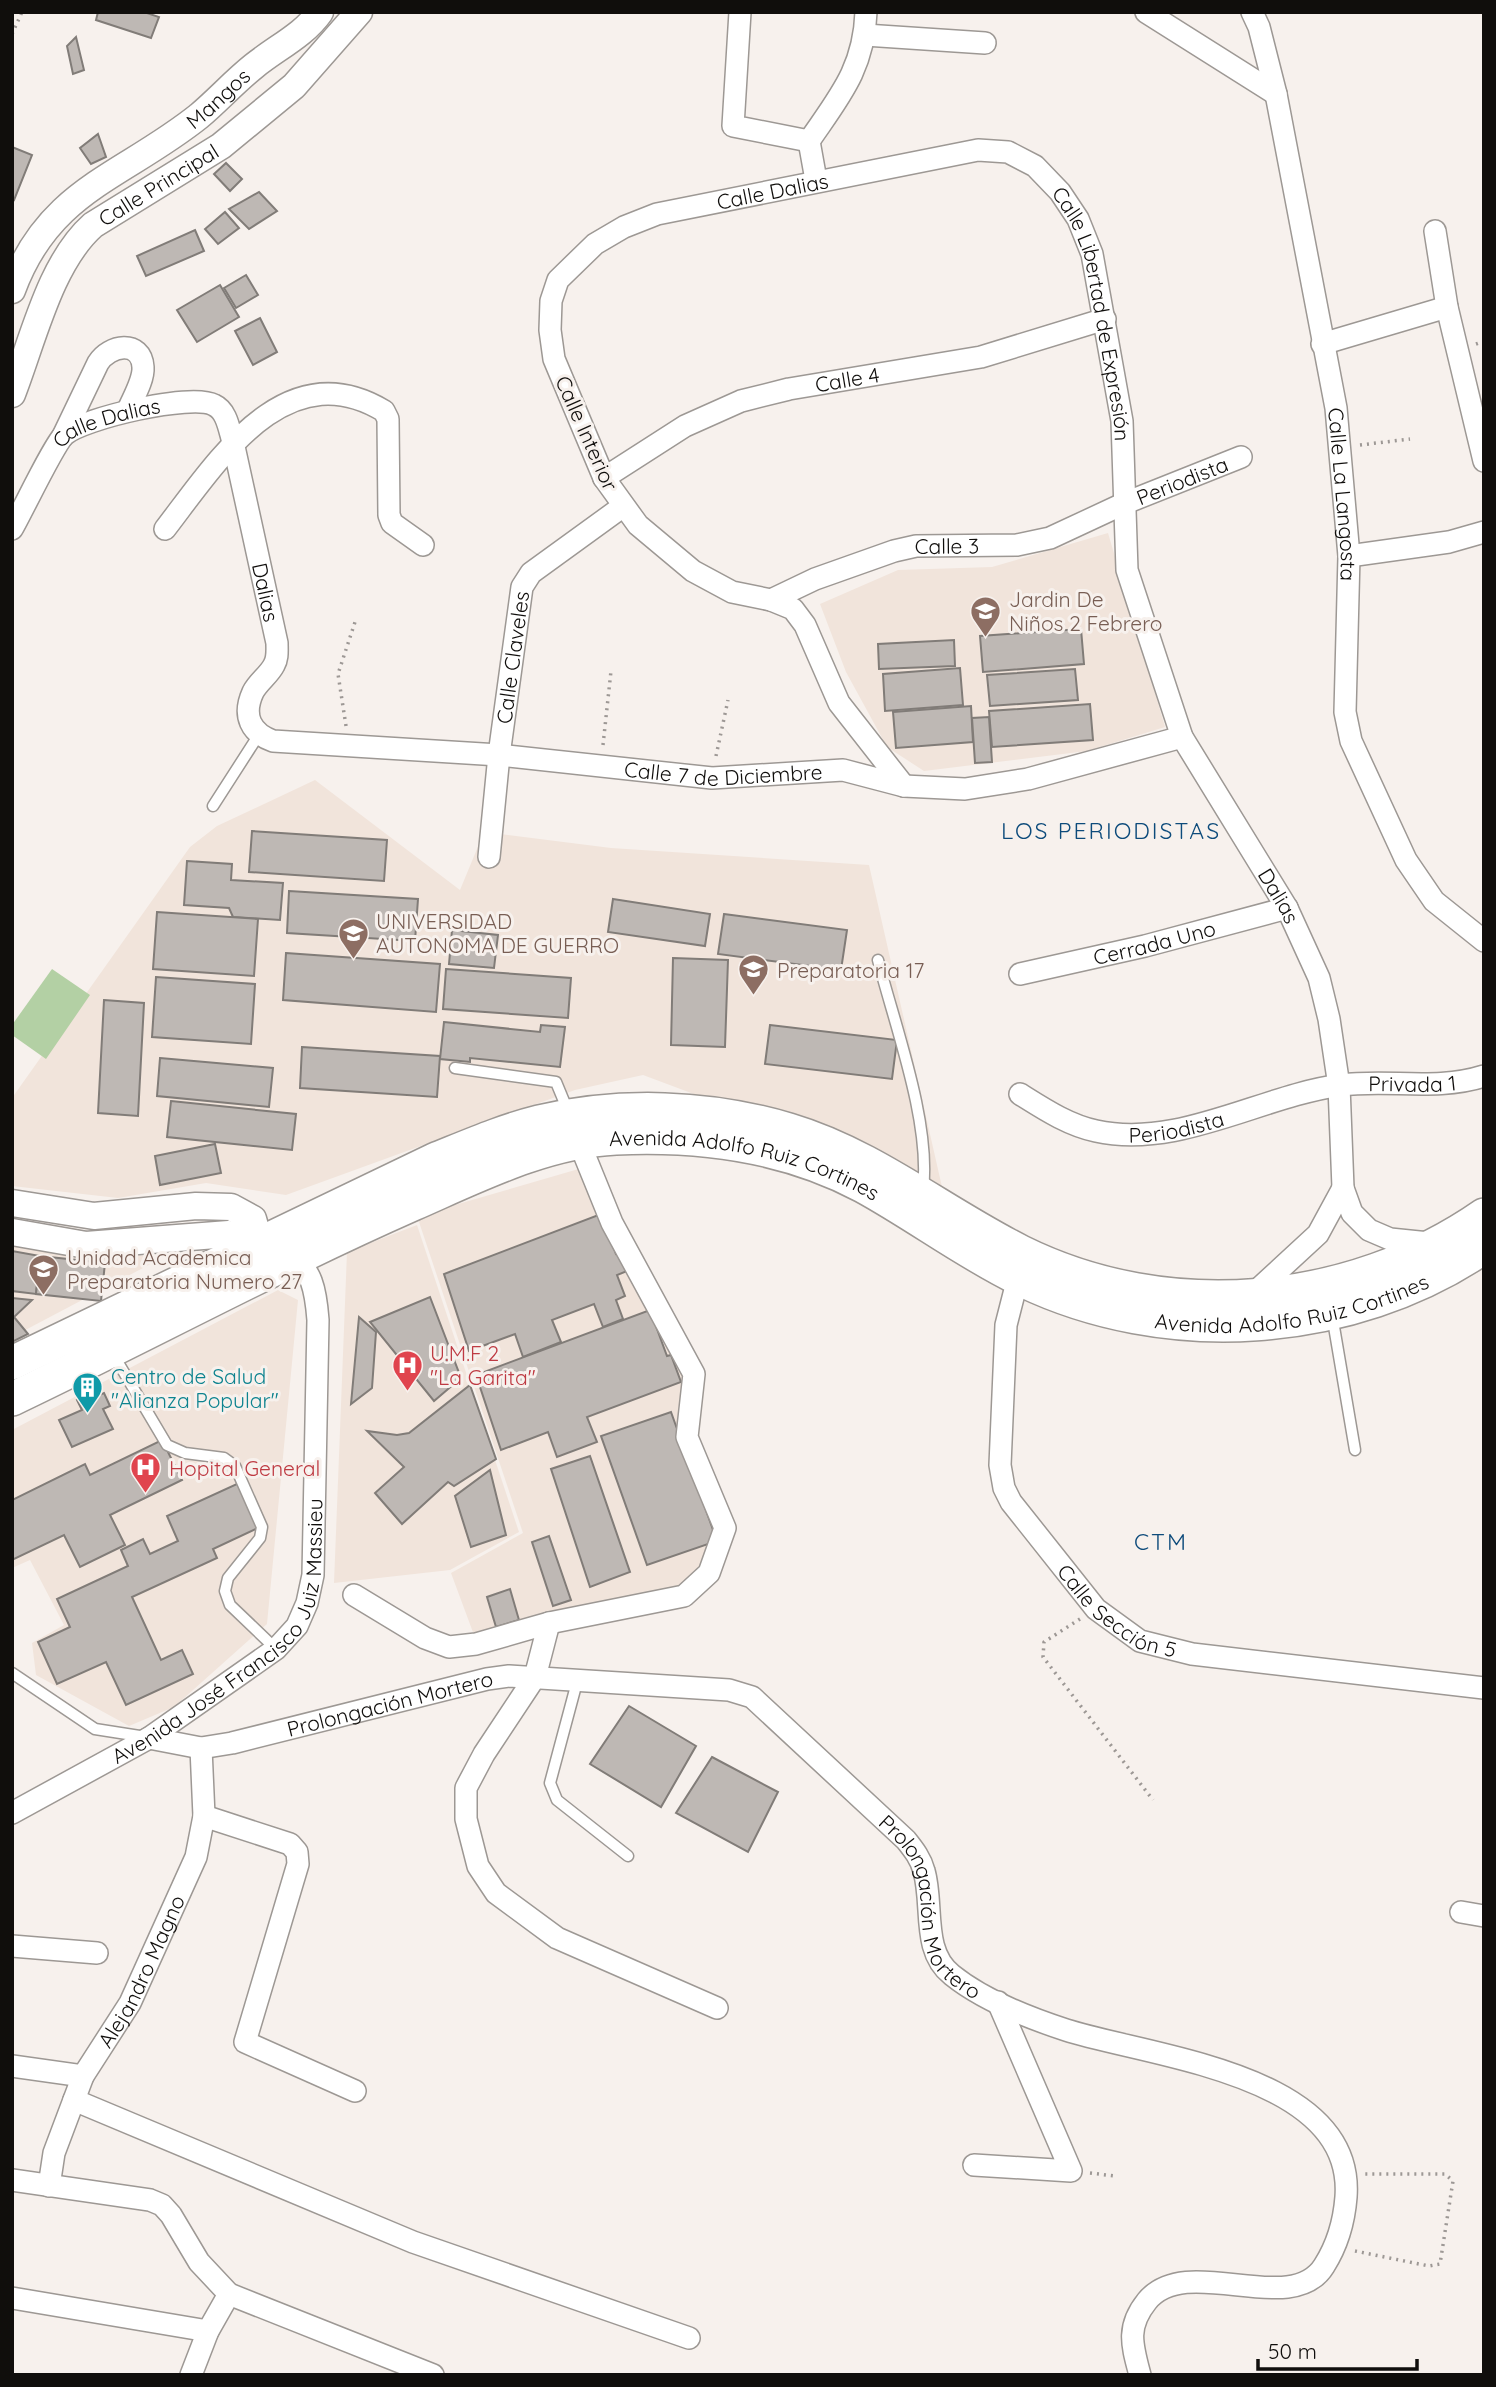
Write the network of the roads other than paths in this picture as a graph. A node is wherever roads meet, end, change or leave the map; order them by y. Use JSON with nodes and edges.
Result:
{"nodes":[{"id":1,"x":320,"y":12,"type":"edge"},
{"id":2,"x":359,"y":12,"type":"edge"},
{"id":3,"x":740,"y":12,"type":"edge"},
{"id":4,"x":866,"y":12,"type":"edge"},
{"id":5,"x":1146,"y":12,"type":"edge"},
{"id":6,"x":1252,"y":12,"type":"edge"},
{"id":7,"x":865,"y":35,"type":"junction"},
{"id":8,"x":985,"y":43,"type":"dead end"},
{"id":9,"x":1276,"y":94,"type":"junction"},
{"id":10,"x":809,"y":141,"type":"junction"},
{"id":11,"x":1008,"y":152,"type":"joint"},
{"id":12,"x":111,"y":175,"type":"junction"},
{"id":13,"x":816,"y":180,"type":"junction"},
{"id":14,"x":131,"y":202,"type":"junction"},
{"id":15,"x":1435,"y":231,"type":"dead end"},
{"id":16,"x":558,"y":280,"type":"joint"},
{"id":17,"x":12,"y":290,"type":"edge"},
{"id":18,"x":1447,"y":307,"type":"junction"},
{"id":19,"x":1105,"y":319,"type":"junction"},
{"id":20,"x":1322,"y":344,"type":"junction"},
{"id":21,"x":12,"y":394,"type":"edge"},
{"id":22,"x":128,"y":410,"type":"junction"},
{"id":23,"x":64,"y":436,"type":"junction"},
{"id":24,"x":233,"y":442,"type":"junction"},
{"id":25,"x":1241,"y":457,"type":"dead end"},
{"id":26,"x":1484,"y":461,"type":"edge"},
{"id":27,"x":604,"y":478,"type":"junction"},
{"id":28,"x":1123,"y":504,"type":"junction"},
{"id":29,"x":622,"y":507,"type":"junction"},
{"id":30,"x":165,"y":529,"type":"dead end"},
{"id":31,"x":12,"y":530,"type":"edge"},
{"id":32,"x":1484,"y":533,"type":"edge"},
{"id":33,"x":423,"y":545,"type":"dead end"},
{"id":34,"x":1349,"y":556,"type":"junction"},
{"id":35,"x":771,"y":600,"type":"junction"},
{"id":36,"x":258,"y":736,"type":"junction"},
{"id":37,"x":1182,"y":737,"type":"junction"},
{"id":38,"x":499,"y":755,"type":"junction"},
{"id":39,"x":904,"y":786,"type":"junction"},
{"id":40,"x":213,"y":806,"type":"dead end"},
{"id":41,"x":489,"y":857,"type":"dead end"},
{"id":42,"x":1287,"y":908,"type":"junction"},
{"id":43,"x":1484,"y":941,"type":"edge"},
{"id":44,"x":878,"y":960,"type":"dead end"},
{"id":45,"x":1020,"y":974,"type":"dead end"},
{"id":46,"x":455,"y":1068,"type":"dead end"},
{"id":47,"x":1484,"y":1076,"type":"edge"},
{"id":48,"x":1339,"y":1086,"type":"junction"},
{"id":49,"x":1020,"y":1094,"type":"dead end"},
{"id":50,"x":574,"y":1130,"type":"junction"},
{"id":51,"x":1343,"y":1188,"type":"junction"},
{"id":52,"x":922,"y":1195,"type":"junction"},
{"id":53,"x":12,"y":1203,"type":"edge"},
{"id":54,"x":1483,"y":1226,"type":"edge"},
{"id":55,"x":12,"y":1232,"type":"edge"},
{"id":56,"x":1441,"y":1243,"type":"junction"},
{"id":57,"x":260,"y":1244,"type":"junction"},
{"id":58,"x":295,"y":1258,"type":"junction"},
{"id":59,"x":1018,"y":1278,"type":"junction"},
{"id":60,"x":1249,"y":1297,"type":"junction"},
{"id":61,"x":1331,"y":1313,"type":"junction"},
{"id":62,"x":111,"y":1350,"type":"junction"},
{"id":63,"x":12,"y":1363,"type":"edge"},
{"id":64,"x":12,"y":1399,"type":"edge"},
{"id":65,"x":1355,"y":1450,"type":"dead end"},
{"id":66,"x":354,"y":1595,"type":"dead end"},
{"id":67,"x":549,"y":1623,"type":"junction"},
{"id":68,"x":276,"y":1649,"type":"junction"},
{"id":69,"x":12,"y":1673,"type":"edge"},
{"id":70,"x":535,"y":1677,"type":"junction"},
{"id":71,"x":577,"y":1682,"type":"junction"},
{"id":72,"x":1484,"y":1688,"type":"edge"},
{"id":73,"x":149,"y":1738,"type":"junction"},
{"id":74,"x":201,"y":1748,"type":"junction"},
{"id":75,"x":12,"y":1814,"type":"edge"},
{"id":76,"x":204,"y":1816,"type":"junction"},
{"id":77,"x":628,"y":1856,"type":"dead end"},
{"id":78,"x":1461,"y":1912,"type":"dead end"},
{"id":79,"x":1484,"y":1916,"type":"edge"},
{"id":80,"x":12,"y":1946,"type":"edge"},
{"id":81,"x":97,"y":1953,"type":"dead end"},
{"id":82,"x":998,"y":2002,"type":"junction"},
{"id":83,"x":717,"y":2008,"type":"dead end"},
{"id":84,"x":12,"y":2066,"type":"edge"},
{"id":85,"x":83,"y":2076,"type":"junction"},
{"id":86,"x":355,"y":2091,"type":"dead end"},
{"id":87,"x":74,"y":2101,"type":"junction"},
{"id":88,"x":974,"y":2165,"type":"dead end"},
{"id":89,"x":12,"y":2180,"type":"edge"},
{"id":90,"x":49,"y":2186,"type":"junction"},
{"id":91,"x":229,"y":2294,"type":"junction"},
{"id":92,"x":12,"y":2298,"type":"edge"},
{"id":93,"x":208,"y":2331,"type":"junction"},
{"id":94,"x":689,"y":2338,"type":"dead end"},
{"id":95,"x":191,"y":2375,"type":"edge"},
{"id":96,"x":433,"y":2375,"type":"edge"},
{"id":97,"x":1140,"y":2375,"type":"edge"}],
"edges":[{"from":1,"to":12,"type":"street","name":"Mangos"},
{"from":2,"to":14,"type":"street","name":"Calle Principal"},
{"from":3,"to":10,"type":"street"},
{"from":4,"to":7,"type":"street"},
{"from":5,"to":9,"type":"street"},
{"from":6,"to":9,"type":"street","name":"Calle La Langosta"},
{"from":7,"to":8,"type":"street"},
{"from":7,"to":10,"type":"street"},
{"from":9,"to":20,"type":"street","name":"Calle La Langosta"},
{"from":10,"to":13,"type":"street"},
{"from":11,"to":13,"type":"street","name":"Calle Dalias"},
{"from":11,"to":19,"type":"street","name":"Calle Libertad de Expresión"},
{"from":12,"to":14,"type":"street"},
{"from":12,"to":17,"type":"street","name":"Calle Principal"},
{"from":13,"to":16,"type":"street","name":"Calle Dalias"},
{"from":14,"to":21,"type":"street","name":"Calle Principal"},
{"from":15,"to":18,"type":"street"},
{"from":16,"to":27,"type":"street","name":"Calle Interior"},
{"from":18,"to":20,"type":"street"},
{"from":18,"to":26,"type":"street"},
{"from":19,"to":27,"type":"street","name":"Calle 4"},
{"from":19,"to":28,"type":"street","name":"Calle Libertad de Expresión"},
{"from":20,"to":34,"type":"street","name":"Calle La Langosta"},
{"from":22,"to":23,"type":"street","name":"Calle Dalias"},
{"from":22,"to":23,"type":"street"},
{"from":22,"to":24,"type":"street","name":"Calle Dalias"},
{"from":23,"to":31,"type":"street","name":"Calle Dalias"},
{"from":24,"to":30,"type":"street"},
{"from":24,"to":33,"type":"street"},
{"from":24,"to":36,"type":"street","name":"Dalias"},
{"from":25,"to":28,"type":"street","name":"Periodista"},
{"from":27,"to":29,"type":"street","name":"Calle Interior"},
{"from":28,"to":35,"type":"street","name":"Calle 3"},
{"from":28,"to":37,"type":"street","name":"Dalias"},
{"from":29,"to":35,"type":"street","name":"Calle Interior"},
{"from":29,"to":38,"type":"street","name":"Calle Claveles"},
{"from":32,"to":34,"type":"street"},
{"from":34,"to":43,"type":"street","name":"Calle La Langosta"},
{"from":35,"to":39,"type":"street","name":"Calle Interior"},
{"from":36,"to":38,"type":"street","name":"Calle 7 de Diciembre"},
{"from":36,"to":40,"type":"lane"},
{"from":37,"to":39,"type":"street","name":"Calle 7 de Diciembre"},
{"from":37,"to":42,"type":"street","name":"Dalias"},
{"from":38,"to":39,"type":"street","name":"Calle 7 de Diciembre"},
{"from":38,"to":41,"type":"street","name":"Calle Claveles"},
{"from":42,"to":45,"type":"street","name":"Cerrada Uno"},
{"from":42,"to":48,"type":"street","name":"Dalias"},
{"from":44,"to":52,"type":"lane"},
{"from":46,"to":50,"type":"lane"},
{"from":47,"to":48,"type":"street","name":"Privada 1"},
{"from":48,"to":49,"type":"street","name":"Periodista"},
{"from":48,"to":51,"type":"street","name":"Dalias"},
{"from":50,"to":52,"type":"main road","name":"Avenida Adolfo Ruiz Cortines"},
{"from":50,"to":57,"type":"main road","name":"Avenida Adolfo Ruiz Cortines"},
{"from":50,"to":58,"type":"main road","name":"Avenida Adolfo Ruiz Cortines"},
{"from":50,"to":59,"type":"main road","name":"Avenida Adolfo Ruiz Cortines"},
{"from":50,"to":67,"type":"street"},
{"from":51,"to":56,"type":"street","name":"Dalias"},
{"from":51,"to":60,"type":"street"},
{"from":52,"to":60,"type":"main road","name":"Avenida Adolfo Ruiz Cortines"},
{"from":53,"to":57,"type":"street"},
{"from":54,"to":56,"type":"main road","name":"Avenida Adolfo Ruiz Cortines"},
{"from":54,"to":61,"type":"main road","name":"Avenida Adolfo Ruiz Cortines"},
{"from":55,"to":57,"type":"street"},
{"from":56,"to":60,"type":"main road","name":"Avenida Adolfo Ruiz Cortines"},
{"from":57,"to":58,"type":"street"},
{"from":57,"to":63,"type":"main road","name":"Avenida Adolfo Ruiz Cortines"},
{"from":58,"to":62,"type":"main road","name":"Avenida Adolfo Ruiz Cortines"},
{"from":58,"to":68,"type":"street","name":"Avenida José Francisco Juiz Massieu"},
{"from":59,"to":61,"type":"main road","name":"Avenida Adolfo Ruiz Cortines"},
{"from":59,"to":72,"type":"street","name":"Calle Sección 5"},
{"from":61,"to":65,"type":"lane"},
{"from":62,"to":64,"type":"main road","name":"Avenida Adolfo Ruiz Cortines"},
{"from":62,"to":68,"type":"lane"},
{"from":66,"to":67,"type":"street"},
{"from":67,"to":70,"type":"street"},
{"from":68,"to":73,"type":"street","name":"Avenida José Francisco Juiz Massieu"},
{"from":69,"to":73,"type":"lane"},
{"from":70,"to":71,"type":"street","name":"Prolongación Mortero"},
{"from":70,"to":74,"type":"street","name":"Prolongación Mortero"},
{"from":70,"to":83,"type":"street"},
{"from":71,"to":77,"type":"lane"},
{"from":71,"to":82,"type":"street","name":"Prolongación Mortero"},
{"from":73,"to":74,"type":"street","name":"Prolongación Mortero"},
{"from":73,"to":75,"type":"street","name":"Avenida José Francisco Juiz Massieu"},
{"from":74,"to":76,"type":"street","name":"Alejandro Magno"},
{"from":76,"to":85,"type":"street","name":"Alejandro Magno"},
{"from":76,"to":86,"type":"street"},
{"from":78,"to":79,"type":"street"},
{"from":80,"to":81,"type":"street"},
{"from":82,"to":88,"type":"street"},
{"from":82,"to":97,"type":"street","name":"Prolongación Mortero"},
{"from":84,"to":85,"type":"street"},
{"from":85,"to":87,"type":"street","name":"Alejandro Magno"},
{"from":87,"to":90,"type":"street","name":"Alejandro Magno"},
{"from":87,"to":94,"type":"street"},
{"from":89,"to":90,"type":"street"},
{"from":90,"to":91,"type":"street"},
{"from":91,"to":93,"type":"street"},
{"from":91,"to":96,"type":"street"},
{"from":92,"to":93,"type":"street"},
{"from":93,"to":95,"type":"street"}]}
